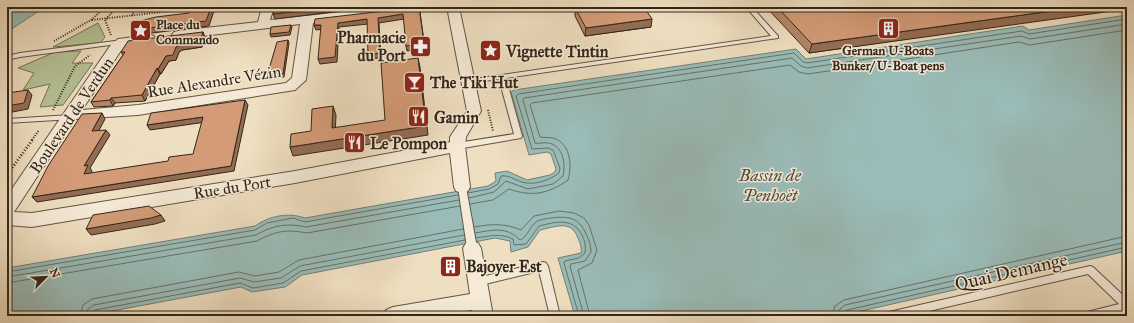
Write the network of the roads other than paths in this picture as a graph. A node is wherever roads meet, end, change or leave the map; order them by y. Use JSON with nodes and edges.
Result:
{"nodes":[{"id":1,"x":268,"y":7,"type":"edge"},
{"id":2,"x":417,"y":7,"type":"edge"},
{"id":3,"x":453,"y":7,"type":"edge"},
{"id":4,"x":750,"y":7,"type":"edge"},
{"id":5,"x":307,"y":20,"type":"junction"},
{"id":6,"x":263,"y":25,"type":"junction"},
{"id":7,"x":123,"y":42,"type":"junction"},
{"id":8,"x":7,"y":58,"type":"edge"},
{"id":9,"x":502,"y":76,"type":"junction"},
{"id":10,"x":469,"y":81,"type":"junction"},
{"id":11,"x":71,"y":116,"type":"junction"},
{"id":12,"x":7,"y":121,"type":"edge"},
{"id":13,"x":457,"y":146,"type":"junction"},
{"id":14,"x":462,"y":187,"type":"joint"},
{"id":15,"x":7,"y":209,"type":"edge"},
{"id":16,"x":7,"y":218,"type":"edge"},
{"id":17,"x":472,"y":248,"type":"joint"},
{"id":18,"x":480,"y":299,"type":"edge"},
{"id":19,"x":1127,"y":305,"type":"edge"},
{"id":20,"x":394,"y":316,"type":"edge"},
{"id":21,"x":555,"y":316,"type":"edge"},
{"id":22,"x":889,"y":316,"type":"edge"},
{"id":23,"x":1087,"y":316,"type":"edge"}],
"edges":[{"from":1,"to":6,"type":"street"},
{"from":2,"to":5,"type":"street"},
{"from":3,"to":10,"type":"street"},
{"from":4,"to":9,"type":"lane"},
{"from":5,"to":6,"type":"street"},
{"from":5,"to":11,"type":"street","name":"Rue Alexandre Vézin"},
{"from":6,"to":7,"type":"street"},
{"from":7,"to":8,"type":"lane"},
{"from":7,"to":11,"type":"street","name":"Boulevard de Verdun"},
{"from":9,"to":10,"type":"lane"},
{"from":9,"to":13,"type":"lane"},
{"from":10,"to":13,"type":"street"},
{"from":11,"to":12,"type":"lane"},
{"from":11,"to":15,"type":"street","name":"Boulevard de Verdun"},
{"from":13,"to":14,"type":"street"},
{"from":13,"to":16,"type":"street","name":"Rue du Port"},
{"from":14,"to":17,"type":"lane"},
{"from":17,"to":18,"type":"street"},
{"from":18,"to":20,"type":"street"},
{"from":18,"to":21,"type":"lane"},
{"from":19,"to":22,"type":"lane","name":"Quai Demange"},
{"from":19,"to":23,"type":"lane"}]}
